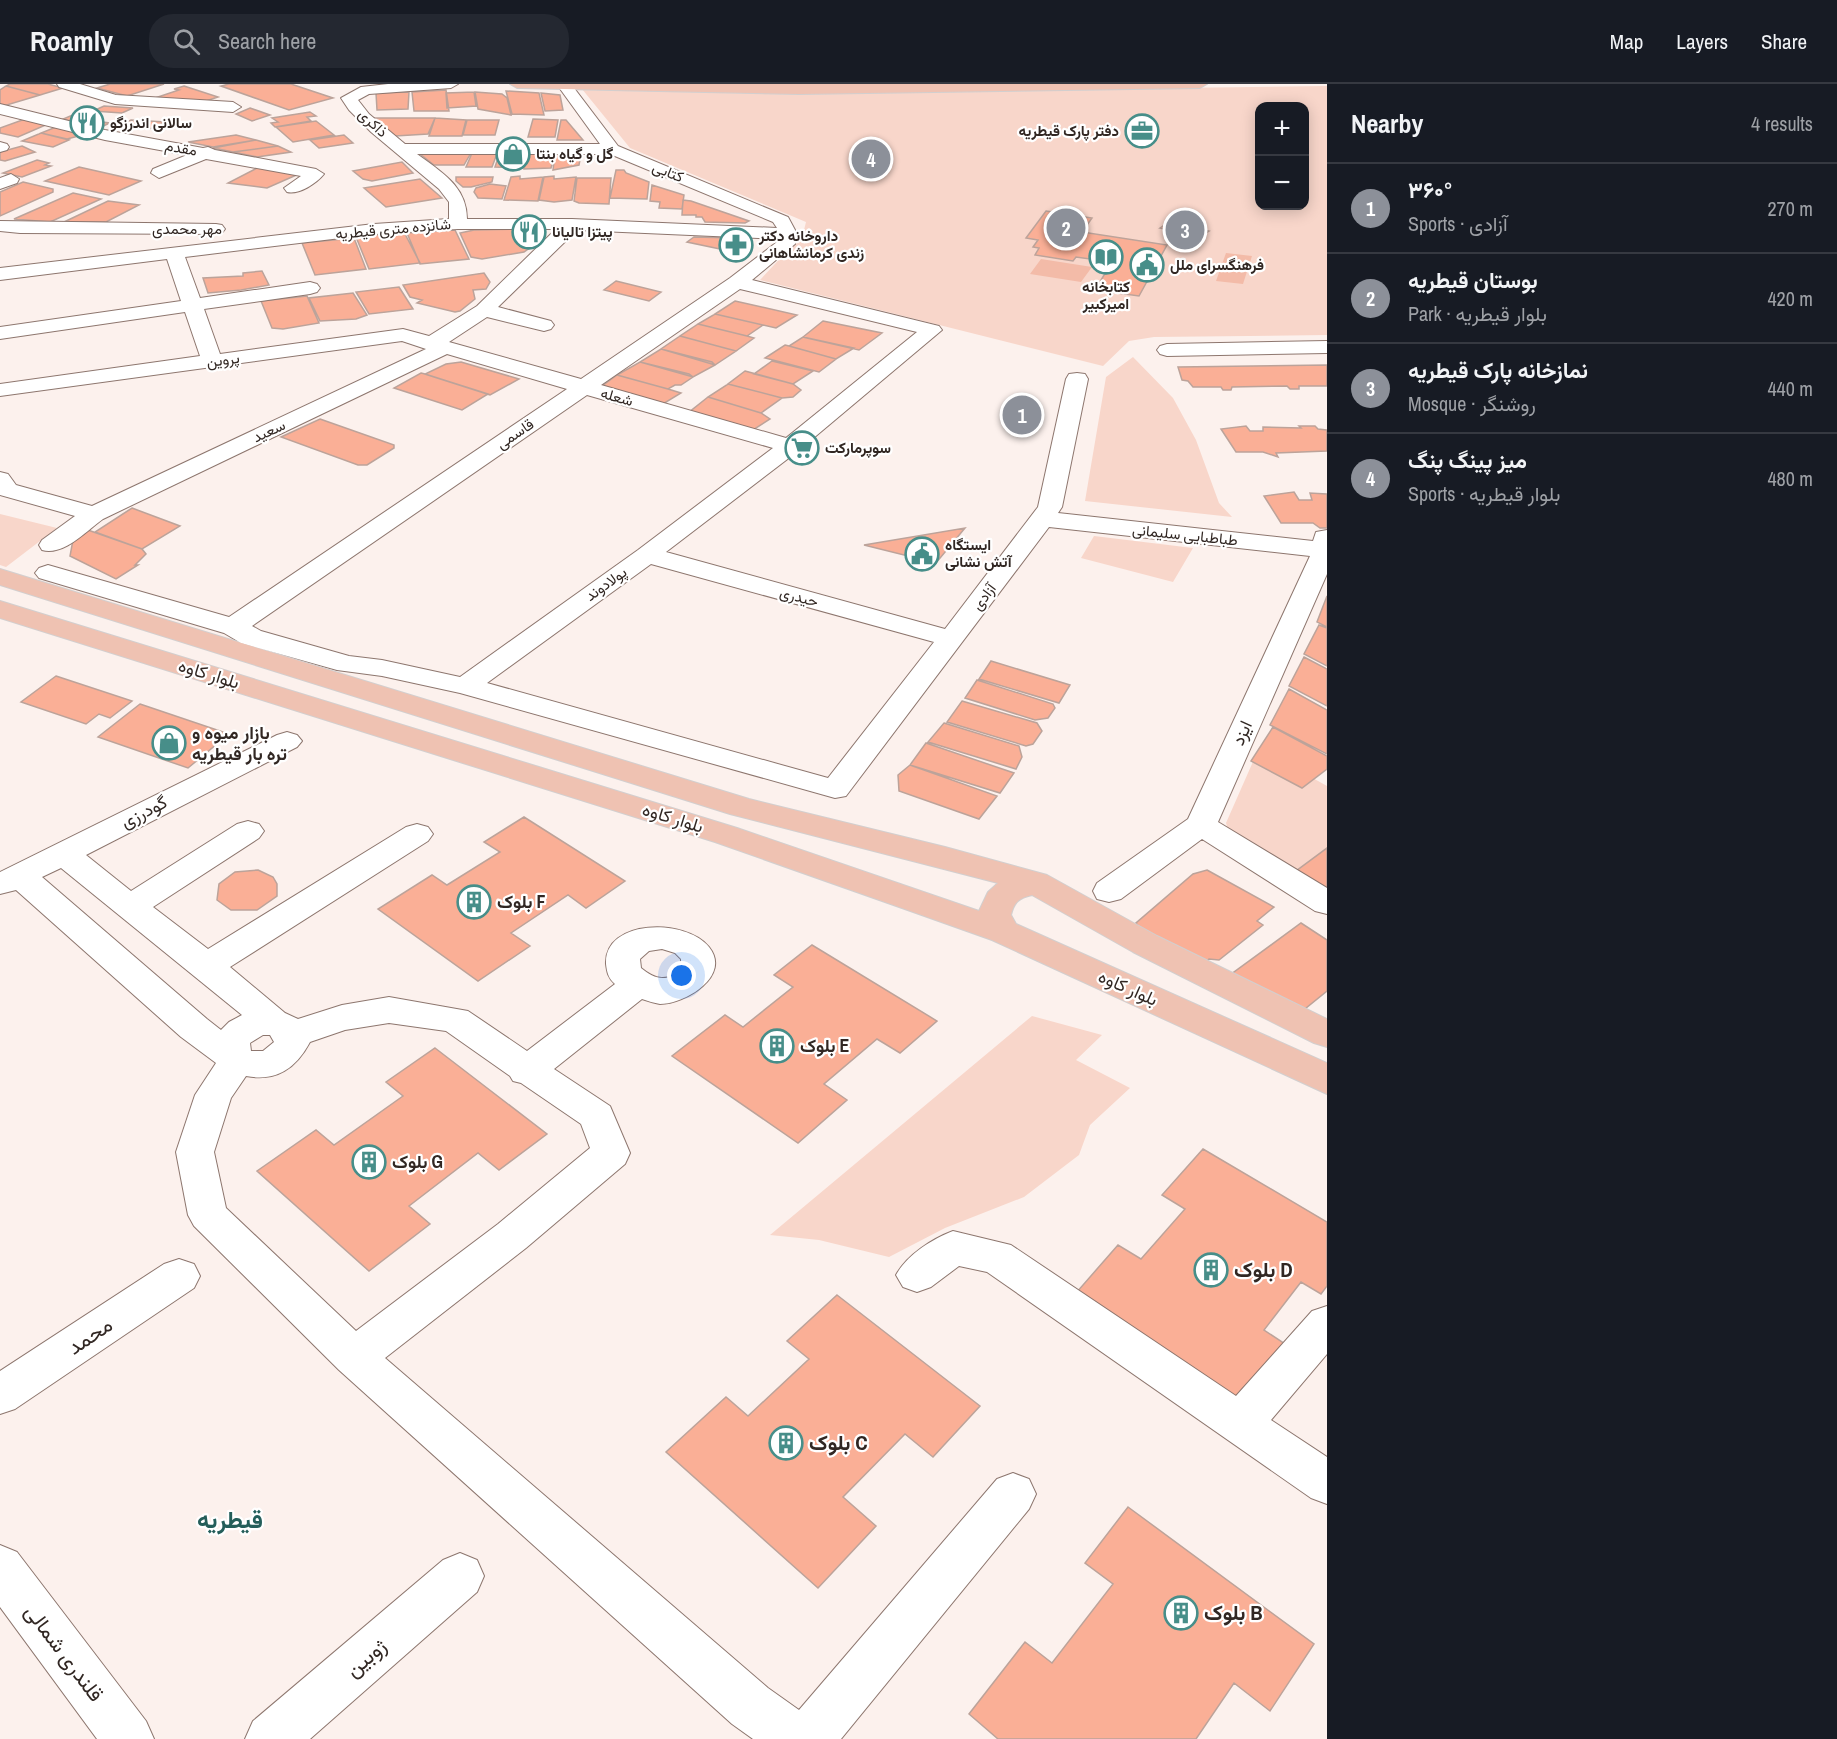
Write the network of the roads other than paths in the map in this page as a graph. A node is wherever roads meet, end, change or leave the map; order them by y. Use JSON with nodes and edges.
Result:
{"nodes":[{"id":1,"x":451,"y":84,"type":"edge"},
{"id":2,"x":517,"y":84,"type":"edge"},
{"id":3,"x":1200,"y":84,"type":"edge"},
{"id":4,"x":565,"y":86,"type":"junction"},
{"id":5,"x":79,"y":87,"type":"edge"},
{"id":6,"x":800,"y":87,"type":"edge"},
{"id":7,"x":864,"y":87,"type":"edge"},
{"id":8,"x":48,"y":103,"type":"junction"},
{"id":9,"x":233,"y":107,"type":"dead end"},
{"id":10,"x":0,"y":109,"type":"edge"},
{"id":11,"x":73,"y":110,"type":"dead end"},
{"id":12,"x":18,"y":113,"type":"junction"},
{"id":13,"x":118,"y":116,"type":"dead end"},
{"id":14,"x":0,"y":120,"type":"edge"},
{"id":15,"x":100,"y":133,"type":"junction"},
{"id":16,"x":197,"y":134,"type":"dead end"},
{"id":17,"x":164,"y":145,"type":"junction"},
{"id":18,"x":80,"y":146,"type":"dead end"},
{"id":19,"x":402,"y":149,"type":"junction"},
{"id":20,"x":612,"y":149,"type":"junction"},
{"id":21,"x":208,"y":152,"type":"junction"},
{"id":22,"x":159,"y":173,"type":"dead end"},
{"id":23,"x":293,"y":188,"type":"dead end"},
{"id":24,"x":456,"y":199,"type":"junction"},
{"id":25,"x":506,"y":222,"type":"junction"},
{"id":26,"x":458,"y":224,"type":"junction"},
{"id":27,"x":572,"y":224,"type":"junction"},
{"id":28,"x":0,"y":226,"type":"edge"},
{"id":29,"x":374,"y":229,"type":"junction"},
{"id":30,"x":787,"y":234,"type":"junction"},
{"id":31,"x":174,"y":252,"type":"junction"},
{"id":32,"x":0,"y":274,"type":"edge"},
{"id":33,"x":737,"y":282,"type":"junction"},
{"id":34,"x":310,"y":288,"type":"dead end"},
{"id":35,"x":192,"y":305,"type":"junction"},
{"id":36,"x":484,"y":310,"type":"junction"},
{"id":37,"x":544,"y":325,"type":"dead end"},
{"id":38,"x":0,"y":333,"type":"edge"},
{"id":39,"x":438,"y":346,"type":"junction"},
{"id":40,"x":1327,"y":347,"type":"edge"},
{"id":41,"x":1167,"y":350,"type":"dead end"},
{"id":42,"x":212,"y":362,"type":"junction"},
{"id":43,"x":1077,"y":379,"type":"dead end"},
{"id":44,"x":584,"y":387,"type":"junction"},
{"id":45,"x":0,"y":390,"type":"edge"},
{"id":46,"x":790,"y":446,"type":"junction"},
{"id":47,"x":0,"y":478,"type":"edge"},
{"id":48,"x":1046,"y":513,"type":"junction"},
{"id":49,"x":94,"y":514,"type":"junction"},
{"id":50,"x":1326,"y":544,"type":"edge"},
{"id":51,"x":51,"y":545,"type":"dead end"},
{"id":52,"x":646,"y":555,"type":"junction"},
{"id":53,"x":48,"y":573,"type":"dead end"},
{"id":54,"x":0,"y":577,"type":"edge"},
{"id":55,"x":0,"y":609,"type":"edge"},
{"id":56,"x":233,"y":627,"type":"junction"},
{"id":57,"x":952,"y":639,"type":"junction"},
{"id":58,"x":465,"y":686,"type":"junction"},
{"id":59,"x":287,"y":741,"type":"dead end"},
{"id":60,"x":1201,"y":825,"type":"junction"},
{"id":61,"x":248,"y":831,"type":"dead end"},
{"id":62,"x":417,"y":834,"type":"dead end"},
{"id":63,"x":63,"y":853,"type":"junction"},
{"id":64,"x":945,"y":857,"type":"junction"},
{"id":65,"x":10,"y":880,"type":"edge"},
{"id":66,"x":1036,"y":883,"type":"junction"},
{"id":67,"x":1109,"y":891,"type":"dead end"},
{"id":68,"x":914,"y":900,"type":"junction"},
{"id":69,"x":1327,"y":903,"type":"edge"},
{"id":70,"x":129,"y":907,"type":"junction"},
{"id":71,"x":1004,"y":932,"type":"junction"},
{"id":72,"x":208,"y":965,"type":"junction"},
{"id":73,"x":637,"y":985,"type":"dead end"},
{"id":74,"x":281,"y":1028,"type":"junction"},
{"id":75,"x":1327,"y":1034,"type":"edge"},
{"id":76,"x":238,"y":1060,"type":"junction"},
{"id":77,"x":526,"y":1071,"type":"junction"},
{"id":78,"x":1321,"y":1079,"type":"edge"},
{"id":79,"x":917,"y":1275,"type":"dead end"},
{"id":80,"x":179,"y":1276,"type":"dead end"},
{"id":81,"x":1327,"y":1324,"type":"edge"},
{"id":82,"x":354,"y":1357,"type":"junction"},
{"id":83,"x":0,"y":1395,"type":"edge"},
{"id":84,"x":1240,"y":1422,"type":"junction"},
{"id":85,"x":1327,"y":1483,"type":"edge"},
{"id":86,"x":1013,"y":1494,"type":"dead end"},
{"id":87,"x":0,"y":1568,"type":"edge"},
{"id":88,"x":460,"y":1576,"type":"dead end"},
{"id":89,"x":128,"y":1739,"type":"edge"},
{"id":90,"x":271,"y":1739,"type":"edge"},
{"id":91,"x":797,"y":1739,"type":"edge"},
{"id":92,"x":808,"y":1739,"type":"edge"}],
"edges":[{"from":1,"to":19,"type":"street","name":"ذاکری"},
{"from":2,"to":4,"type":"main road"},
{"from":3,"to":7,"type":"main road"},
{"from":4,"to":6,"type":"main road"},
{"from":4,"to":20,"type":"street"},
{"from":5,"to":8,"type":"street"},
{"from":5,"to":9,"type":"street"},
{"from":6,"to":7,"type":"main road"},
{"from":8,"to":11,"type":"street"},
{"from":8,"to":12,"type":"street"},
{"from":10,"to":12,"type":"street","name":"مقدم"},
{"from":12,"to":14,"type":"street"},
{"from":12,"to":15,"type":"street","name":"مقدم"},
{"from":13,"to":15,"type":"street"},
{"from":15,"to":17,"type":"street","name":"مقدم"},
{"from":15,"to":18,"type":"street"},
{"from":16,"to":17,"type":"street"},
{"from":17,"to":21,"type":"street","name":"مقدم"},
{"from":19,"to":20,"type":"street"},
{"from":19,"to":24,"type":"street","name":"ذاکری"},
{"from":20,"to":30,"type":"street","name":"کتابی"},
{"from":21,"to":22,"type":"street"},
{"from":21,"to":23,"type":"street","name":"مقدم"},
{"from":24,"to":25,"type":"street"},
{"from":24,"to":26,"type":"street"},
{"from":25,"to":26,"type":"street","name":"شانزده متری قیطریه"},
{"from":25,"to":27,"type":"street","name":"شانزده متری قیطریه"},
{"from":26,"to":29,"type":"street","name":"شانزده متری قیطریه"},
{"from":27,"to":30,"type":"street","name":"شانزده متری قیطریه"},
{"from":27,"to":36,"type":"street","name":"سعید"},
{"from":28,"to":29,"type":"street","name":"مهر محمدی"},
{"from":29,"to":31,"type":"street","name":"شانزده متری قیطریه"},
{"from":30,"to":33,"type":"street","name":"قاسمی"},
{"from":31,"to":32,"type":"street","name":"شانزده متری قیطریه"},
{"from":31,"to":35,"type":"street"},
{"from":33,"to":44,"type":"street","name":"قاسمی"},
{"from":33,"to":46,"type":"street","name":"پولادوند"},
{"from":34,"to":35,"type":"street"},
{"from":35,"to":38,"type":"street"},
{"from":35,"to":42,"type":"street"},
{"from":36,"to":37,"type":"street"},
{"from":36,"to":39,"type":"street","name":"سعید"},
{"from":39,"to":42,"type":"street","name":"پروین"},
{"from":39,"to":44,"type":"street","name":"شعله"},
{"from":39,"to":49,"type":"street","name":"سعید"},
{"from":40,"to":41,"type":"street"},
{"from":42,"to":45,"type":"street","name":"پروین"},
{"from":43,"to":48,"type":"street","name":"آزادی"},
{"from":44,"to":46,"type":"street","name":"شعله"},
{"from":44,"to":56,"type":"street","name":"قاسمی"},
{"from":46,"to":52,"type":"street","name":"پولادوند"},
{"from":47,"to":49,"type":"street"},
{"from":48,"to":50,"type":"street","name":"طباطبایی سلیمانی"},
{"from":48,"to":57,"type":"street","name":"آزادی"},
{"from":49,"to":51,"type":"street","name":"سعید"},
{"from":50,"to":60,"type":"street","name":"ایزد"},
{"from":52,"to":57,"type":"street","name":"حیدری"},
{"from":52,"to":58,"type":"street","name":"پولادوند"},
{"from":53,"to":56,"type":"street"},
{"from":54,"to":64,"type":"main road","name":"بلوار کاوه"},
{"from":55,"to":68,"type":"main road","name":"بلوار کاوه"},
{"from":56,"to":58,"type":"street"},
{"from":57,"to":58,"type":"street","name":"آزادی"},
{"from":59,"to":63,"type":"street","name":"گودرزی"},
{"from":60,"to":67,"type":"street"},
{"from":60,"to":69,"type":"street"},
{"from":61,"to":70,"type":"street"},
{"from":62,"to":72,"type":"street"},
{"from":63,"to":65,"type":"street","name":"گودرزی"},
{"from":63,"to":70,"type":"street"},
{"from":64,"to":66,"type":"main road","name":"بلوار کاوه"},
{"from":64,"to":68,"type":"main road"},
{"from":65,"to":76,"type":"street"},
{"from":66,"to":71,"type":"main road"},
{"from":66,"to":75,"type":"main road","name":"بلوار کاوه"},
{"from":68,"to":71,"type":"main road","name":"بلوار کاوه"},
{"from":70,"to":72,"type":"street"},
{"from":71,"to":78,"type":"main road","name":"بلوار کاوه"},
{"from":72,"to":74,"type":"street"},
{"from":73,"to":77,"type":"street"},
{"from":74,"to":76,"type":"street"},
{"from":74,"to":77,"type":"street"},
{"from":76,"to":82,"type":"street"},
{"from":77,"to":82,"type":"street"},
{"from":79,"to":84,"type":"street"},
{"from":80,"to":83,"type":"street","name":"محمد"},
{"from":81,"to":84,"type":"street"},
{"from":82,"to":91,"type":"street"},
{"from":84,"to":85,"type":"street"},
{"from":86,"to":92,"type":"street"},
{"from":87,"to":89,"type":"street","name":"قلندری شمالی"},
{"from":88,"to":90,"type":"street","name":"ژوبین"}]}
